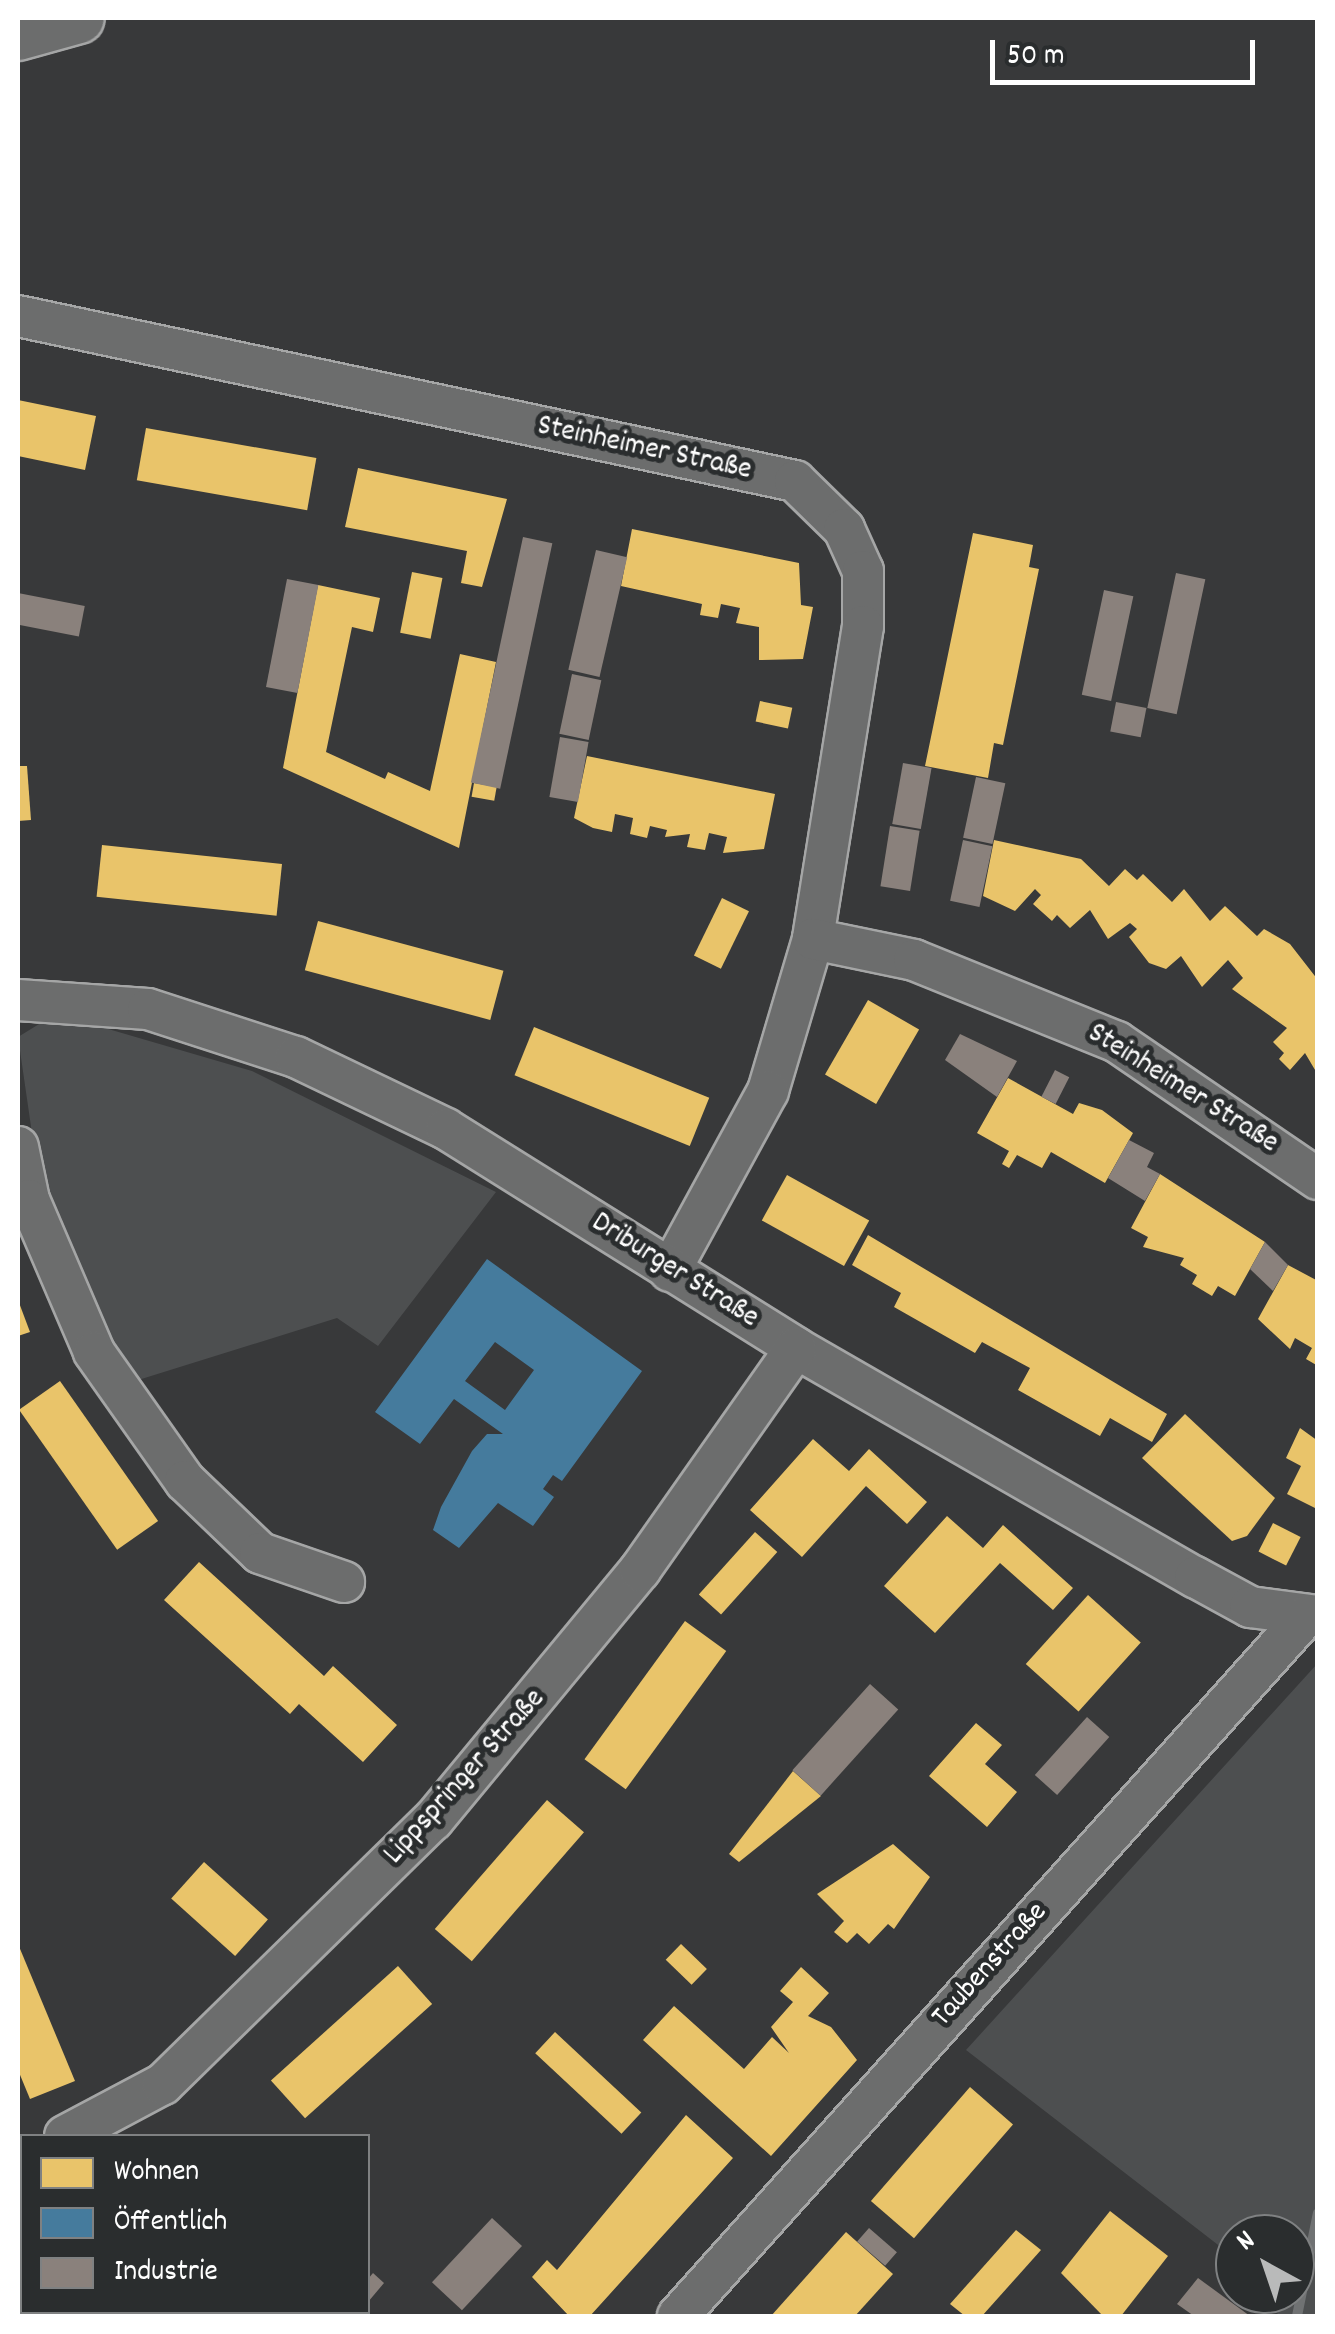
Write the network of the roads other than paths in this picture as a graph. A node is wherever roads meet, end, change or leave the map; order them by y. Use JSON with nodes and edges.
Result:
{"nodes":[{"id":1,"x":79,"y":18,"type":"edge"},
{"id":2,"x":18,"y":35,"type":"edge"},
{"id":3,"x":18,"y":316,"type":"edge"},
{"id":4,"x":814,"y":940,"type":"junction"},
{"id":5,"x":18,"y":1000,"type":"edge"},
{"id":6,"x":18,"y":1146,"type":"edge"},
{"id":7,"x":1318,"y":1180,"type":"edge"},
{"id":8,"x":670,"y":1271,"type":"junction"},
{"id":9,"x":796,"y":1348,"type":"junction"},
{"id":10,"x":344,"y":1582,"type":"dead end"},
{"id":11,"x":1311,"y":1617,"type":"edge"},
{"id":12,"x":68,"y":2134,"type":"edge"},
{"id":13,"x":678,"y":2316,"type":"edge"}],
"edges":[{"from":1,"to":2,"type":"street"},
{"from":3,"to":4,"type":"street","name":"Steinheimer Straße"},
{"from":4,"to":7,"type":"street","name":"Steinheimer Straße"},
{"from":4,"to":8,"type":"street","name":"Steinheimer Straße"},
{"from":5,"to":8,"type":"street","name":"Driburger Straße"},
{"from":6,"to":10,"type":"street"},
{"from":8,"to":9,"type":"street","name":"Driburger Straße"},
{"from":9,"to":11,"type":"street","name":"Driburger Straße"},
{"from":9,"to":12,"type":"street","name":"Lippspringer Straße"},
{"from":11,"to":13,"type":"street","name":"Taubenstraße"}]}
